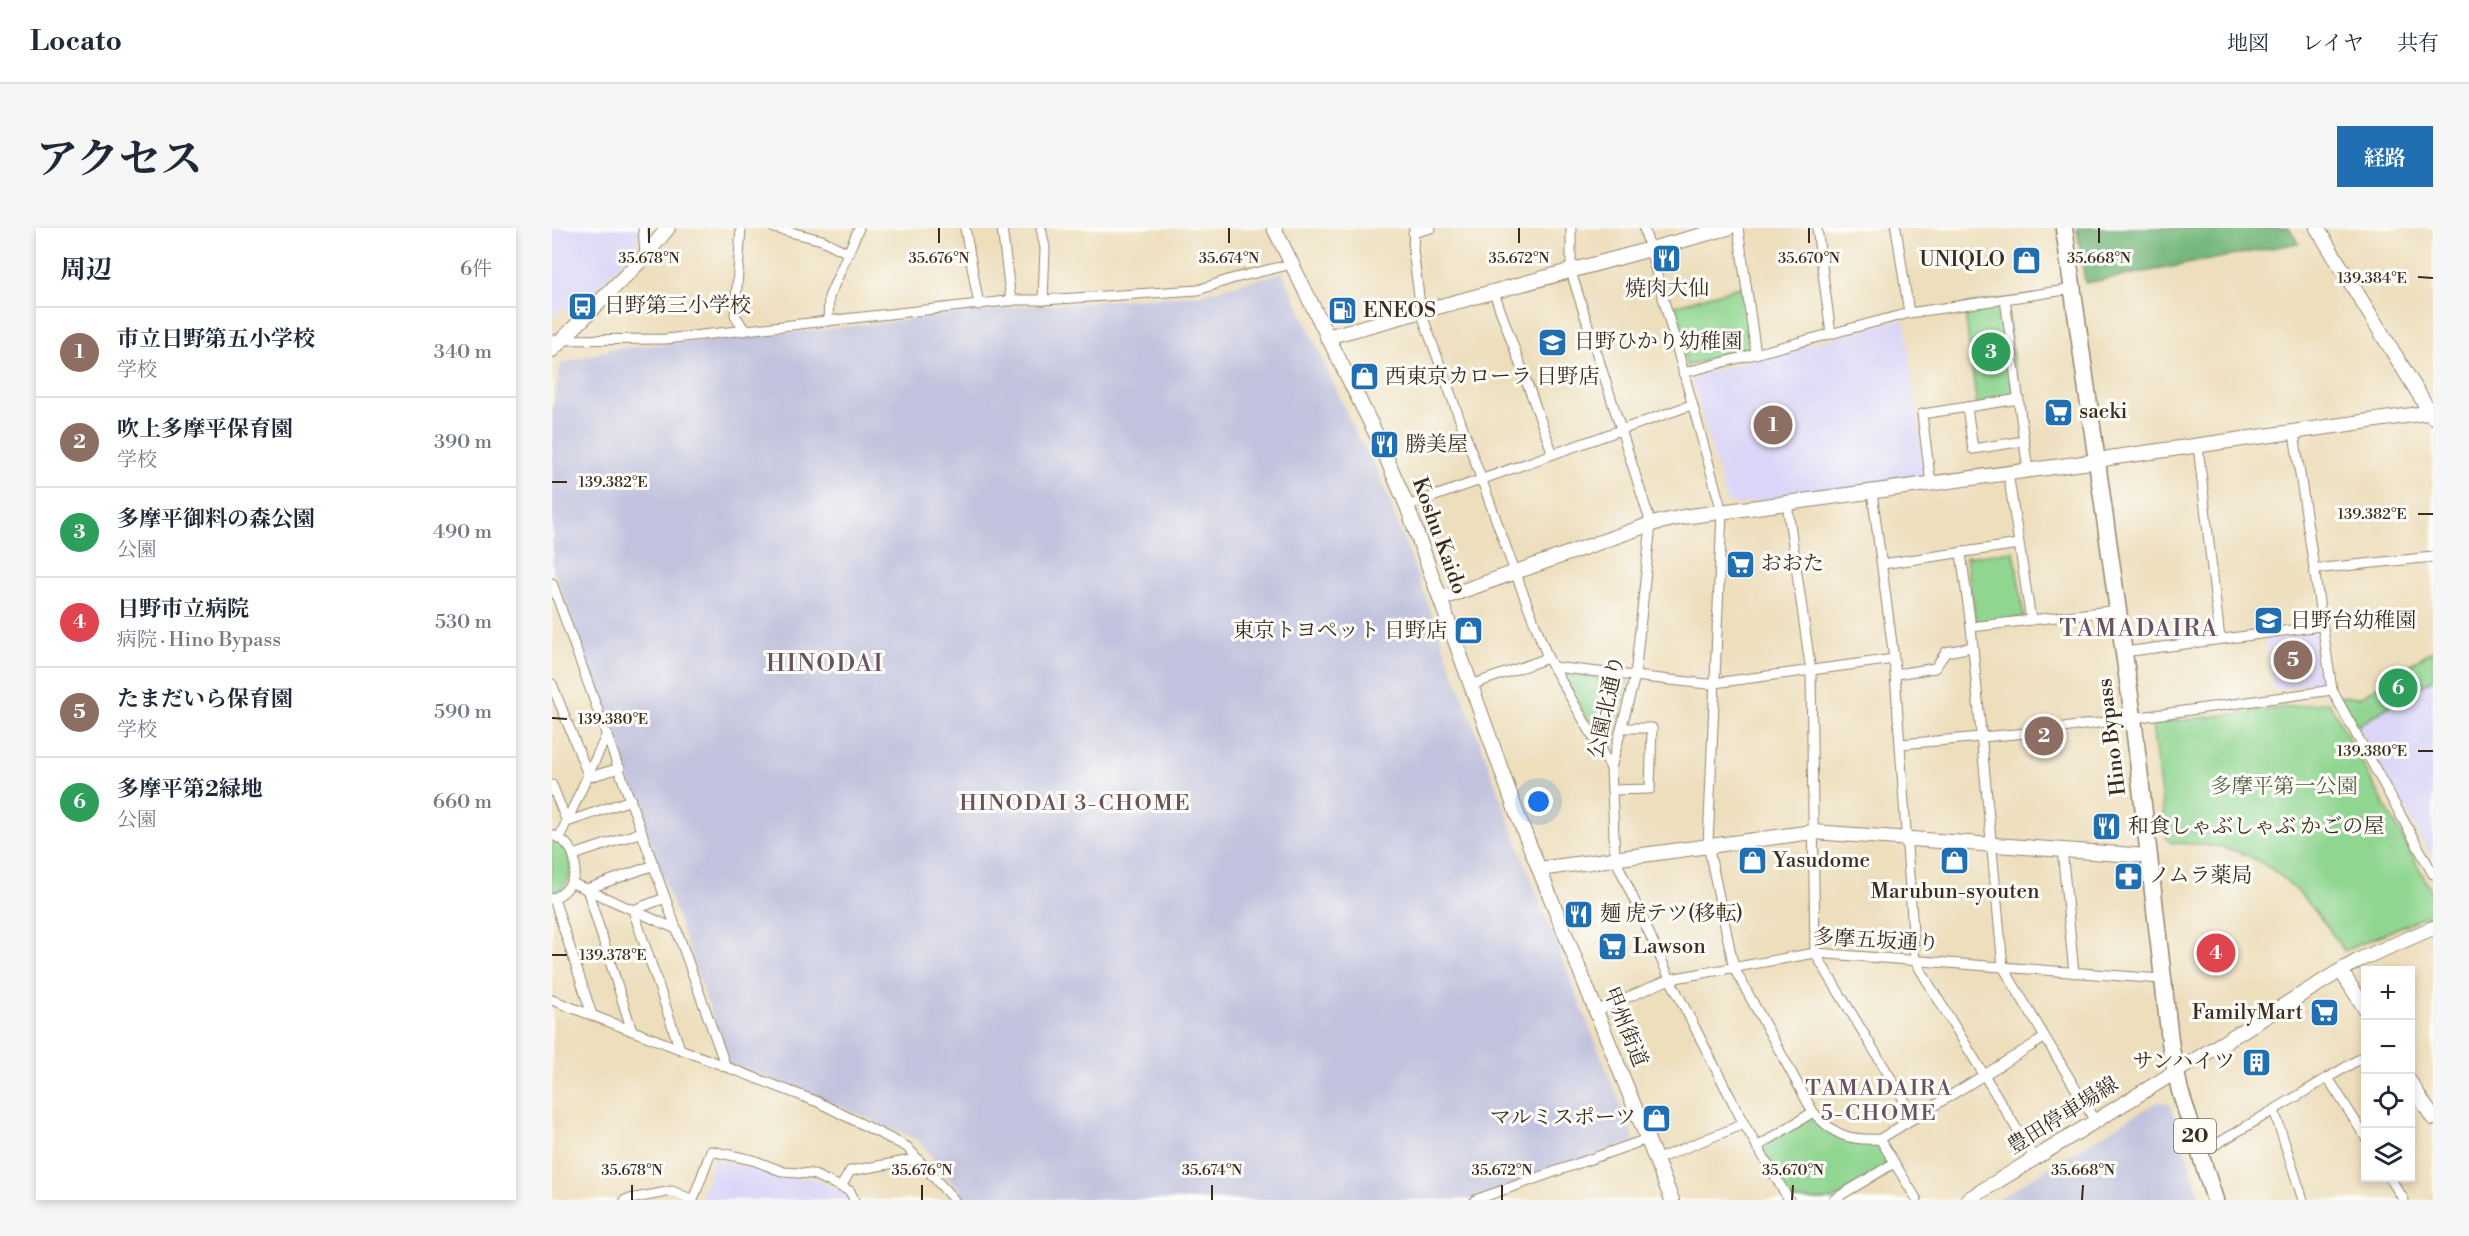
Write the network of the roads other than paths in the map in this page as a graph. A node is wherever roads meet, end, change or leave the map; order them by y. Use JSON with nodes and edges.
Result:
{"nodes":[{"id":1,"x":643,"y":228,"type":"edge"},
{"id":2,"x":668,"y":228,"type":"edge"},
{"id":3,"x":741,"y":228,"type":"edge"},
{"id":4,"x":774,"y":228,"type":"edge"},
{"id":5,"x":860,"y":228,"type":"edge"},
{"id":6,"x":965,"y":228,"type":"edge"},
{"id":7,"x":1002,"y":228,"type":"edge"},
{"id":8,"x":1041,"y":228,"type":"edge"},
{"id":9,"x":1274,"y":228,"type":"edge"},
{"id":10,"x":1431,"y":228,"type":"edge"},
{"id":11,"x":1571,"y":228,"type":"edge"},
{"id":12,"x":1644,"y":228,"type":"edge"},
{"id":13,"x":1728,"y":228,"type":"edge"},
{"id":14,"x":1738,"y":228,"type":"edge"},
{"id":15,"x":1816,"y":228,"type":"edge"},
{"id":16,"x":1896,"y":228,"type":"edge"},
{"id":17,"x":2064,"y":228,"type":"edge"},
{"id":18,"x":2317,"y":228,"type":"edge"},
{"id":19,"x":1414,"y":230,"type":"edge"},
{"id":20,"x":1650,"y":250,"type":"junction"},
{"id":21,"x":848,"y":253,"type":"junction"},
{"id":22,"x":645,"y":256,"type":"junction"},
{"id":23,"x":1292,"y":264,"type":"junction"},
{"id":24,"x":1571,"y":272,"type":"junction"},
{"id":25,"x":2073,"y":289,"type":"junction"},
{"id":26,"x":1494,"y":293,"type":"junction"},
{"id":27,"x":2005,"y":299,"type":"junction"},
{"id":28,"x":1043,"y":300,"type":"junction"},
{"id":29,"x":1011,"y":301,"type":"junction"},
{"id":30,"x":979,"y":305,"type":"junction"},
{"id":31,"x":1421,"y":312,"type":"junction"},
{"id":32,"x":1909,"y":313,"type":"junction"},
{"id":33,"x":828,"y":321,"type":"junction"},
{"id":34,"x":745,"y":331,"type":"junction"},
{"id":35,"x":1831,"y":334,"type":"junction"},
{"id":36,"x":1327,"y":337,"type":"junction"},
{"id":37,"x":555,"y":343,"type":"edge"},
{"id":38,"x":1756,"y":354,"type":"junction"},
{"id":39,"x":1683,"y":373,"type":"junction"},
{"id":40,"x":2019,"y":399,"type":"junction"},
{"id":41,"x":1691,"y":405,"type":"junction"},
{"id":42,"x":1967,"y":407,"type":"junction"},
{"id":43,"x":2432,"y":414,"type":"edge"},
{"id":44,"x":1621,"y":430,"type":"junction"},
{"id":45,"x":2294,"y":433,"type":"junction"},
{"id":46,"x":2024,"y":441,"type":"junction"},
{"id":47,"x":2198,"y":446,"type":"junction"},
{"id":48,"x":1553,"y":454,"type":"junction"},
{"id":49,"x":2098,"y":461,"type":"junction"},
{"id":50,"x":2028,"y":471,"type":"junction"},
{"id":51,"x":2008,"y":473,"type":"junction"},
{"id":52,"x":1483,"y":479,"type":"junction"},
{"id":53,"x":1931,"y":484,"type":"junction"},
{"id":54,"x":1872,"y":492,"type":"junction"},
{"id":55,"x":1787,"y":504,"type":"junction"},
{"id":56,"x":1407,"y":506,"type":"junction"},
{"id":57,"x":1722,"y":512,"type":"junction"},
{"id":58,"x":1651,"y":524,"type":"junction"},
{"id":59,"x":2019,"y":544,"type":"junction"},
{"id":60,"x":1961,"y":553,"type":"junction"},
{"id":61,"x":2433,"y":557,"type":"edge"},
{"id":62,"x":1882,"y":564,"type":"junction"},
{"id":63,"x":2314,"y":570,"type":"junction"},
{"id":64,"x":1515,"y":572,"type":"junction"},
{"id":65,"x":552,"y":583,"type":"edge"},
{"id":66,"x":1440,"y":599,"type":"junction"},
{"id":67,"x":555,"y":602,"type":"edge"},
{"id":68,"x":2118,"y":609,"type":"junction"},
{"id":69,"x":2031,"y":620,"type":"junction"},
{"id":70,"x":2321,"y":626,"type":"junction"},
{"id":71,"x":1971,"y":627,"type":"junction"},
{"id":72,"x":2220,"y":639,"type":"junction"},
{"id":73,"x":1973,"y":647,"type":"junction"},
{"id":74,"x":2124,"y":652,"type":"junction"},
{"id":75,"x":1894,"y":659,"type":"junction"},
{"id":76,"x":1551,"y":663,"type":"junction"},
{"id":77,"x":1811,"y":672,"type":"junction"},
{"id":78,"x":1896,"y":674,"type":"junction"},
{"id":79,"x":1635,"y":676,"type":"junction"},
{"id":80,"x":552,"y":684,"type":"edge"},
{"id":81,"x":1714,"y":684,"type":"junction"},
{"id":82,"x":1472,"y":685,"type":"junction"},
{"id":83,"x":2332,"y":690,"type":"junction"},
{"id":84,"x":2133,"y":717,"type":"junction"},
{"id":85,"x":1622,"y":728,"type":"junction"},
{"id":86,"x":607,"y":734,"type":"junction"},
{"id":87,"x":1981,"y":738,"type":"junction"},
{"id":88,"x":1901,"y":744,"type":"junction"},
{"id":89,"x":620,"y":768,"type":"junction"},
{"id":90,"x":1611,"y":768,"type":"junction"},
{"id":91,"x":589,"y":777,"type":"junction"},
{"id":92,"x":552,"y":785,"type":"edge"},
{"id":93,"x":1612,"y":790,"type":"junction"},
{"id":94,"x":631,"y":800,"type":"junction"},
{"id":95,"x":567,"y":822,"type":"junction"},
{"id":96,"x":642,"y":832,"type":"junction"},
{"id":97,"x":1813,"y":832,"type":"junction"},
{"id":98,"x":556,"y":836,"type":"edge"},
{"id":99,"x":1908,"y":838,"type":"junction"},
{"id":100,"x":1991,"y":844,"type":"junction"},
{"id":101,"x":1708,"y":845,"type":"junction"},
{"id":102,"x":2062,"y":849,"type":"junction"},
{"id":103,"x":574,"y":855,"type":"junction"},
{"id":104,"x":2148,"y":856,"type":"junction"},
{"id":105,"x":1615,"y":858,"type":"junction"},
{"id":106,"x":654,"y":865,"type":"junction"},
{"id":107,"x":1539,"y":869,"type":"junction"},
{"id":108,"x":2433,"y":874,"type":"edge"},
{"id":109,"x":572,"y":883,"type":"junction"},
{"id":110,"x":587,"y":889,"type":"junction"},
{"id":111,"x":665,"y":898,"type":"junction"},
{"id":112,"x":553,"y":899,"type":"edge"},
{"id":113,"x":633,"y":910,"type":"junction"},
{"id":114,"x":2433,"y":928,"type":"edge"},
{"id":115,"x":676,"y":929,"type":"junction"},
{"id":116,"x":1815,"y":953,"type":"junction"},
{"id":117,"x":1915,"y":961,"type":"junction"},
{"id":118,"x":2002,"y":967,"type":"junction"},
{"id":119,"x":1734,"y":968,"type":"junction"},
{"id":120,"x":2341,"y":970,"type":"junction"},
{"id":121,"x":2074,"y":973,"type":"junction"},
{"id":122,"x":1670,"y":978,"type":"junction"},
{"id":123,"x":2163,"y":979,"type":"junction"},
{"id":124,"x":552,"y":1000,"type":"edge"},
{"id":125,"x":2361,"y":1002,"type":"edge"},
{"id":126,"x":1596,"y":1011,"type":"junction"},
{"id":127,"x":592,"y":1015,"type":"junction"},
{"id":128,"x":632,"y":1031,"type":"junction"},
{"id":129,"x":2044,"y":1038,"type":"junction"},
{"id":130,"x":680,"y":1049,"type":"junction"},
{"id":131,"x":2361,"y":1058,"type":"edge"},
{"id":132,"x":726,"y":1067,"type":"junction"},
{"id":133,"x":2175,"y":1071,"type":"junction"},
{"id":134,"x":1985,"y":1076,"type":"junction"},
{"id":135,"x":2328,"y":1078,"type":"junction"},
{"id":136,"x":2415,"y":1090,"type":"edge"},
{"id":137,"x":2274,"y":1110,"type":"junction"},
{"id":138,"x":1813,"y":1112,"type":"junction"},
{"id":139,"x":1915,"y":1118,"type":"junction"},
{"id":140,"x":2433,"y":1118,"type":"edge"},
{"id":141,"x":2096,"y":1121,"type":"junction"},
{"id":142,"x":1744,"y":1124,"type":"junction"},
{"id":143,"x":2361,"y":1130,"type":"edge"},
{"id":144,"x":1647,"y":1139,"type":"junction"},
{"id":145,"x":1880,"y":1139,"type":"junction"},
{"id":146,"x":1757,"y":1147,"type":"junction"},
{"id":147,"x":2200,"y":1154,"type":"junction"},
{"id":148,"x":917,"y":1159,"type":"junction"},
{"id":149,"x":2035,"y":1159,"type":"junction"},
{"id":150,"x":1656,"y":1160,"type":"junction"},
{"id":151,"x":1894,"y":1164,"type":"junction"},
{"id":152,"x":2393,"y":1182,"type":"edge"},
{"id":153,"x":841,"y":1187,"type":"junction"},
{"id":154,"x":625,"y":1200,"type":"edge"},
{"id":155,"x":854,"y":1200,"type":"edge"},
{"id":156,"x":954,"y":1200,"type":"edge"},
{"id":157,"x":1475,"y":1200,"type":"edge"},
{"id":158,"x":1672,"y":1200,"type":"edge"},
{"id":159,"x":1789,"y":1200,"type":"edge"},
{"id":160,"x":1833,"y":1200,"type":"edge"},
{"id":161,"x":1917,"y":1200,"type":"edge"},
{"id":162,"x":1966,"y":1200,"type":"edge"},
{"id":163,"x":2216,"y":1200,"type":"edge"},
{"id":164,"x":2303,"y":1200,"type":"edge"},
{"id":165,"x":2404,"y":1200,"type":"edge"}],
"edges":[{"from":1,"to":22,"type":"street"},
{"from":2,"to":22,"type":"street"},
{"from":3,"to":34,"type":"street"},
{"from":4,"to":21,"type":"street"},
{"from":5,"to":21,"type":"street"},
{"from":6,"to":30,"type":"street"},
{"from":7,"to":29,"type":"street"},
{"from":8,"to":28,"type":"street"},
{"from":9,"to":23,"type":"street","name":"Koshu Kaido"},
{"from":10,"to":19,"type":"street"},
{"from":11,"to":24,"type":"street","name":"公園北通り"},
{"from":12,"to":20,"type":"street"},
{"from":13,"to":20,"type":"street"},
{"from":14,"to":38,"type":"street"},
{"from":15,"to":35,"type":"street"},
{"from":16,"to":32,"type":"street"},
{"from":17,"to":25,"type":"highway","name":"Hino Bypass","number":"20"},
{"from":18,"to":43,"type":"street"},
{"from":19,"to":31,"type":"street"},
{"from":20,"to":24,"type":"street"},
{"from":20,"to":39,"type":"street"},
{"from":21,"to":33,"type":"street"},
{"from":22,"to":37,"type":"street"},
{"from":23,"to":28,"type":"street"},
{"from":23,"to":36,"type":"street","name":"Koshu Kaido"},
{"from":24,"to":26,"type":"street"},
{"from":24,"to":44,"type":"street","name":"公園北通り"},
{"from":25,"to":27,"type":"street"},
{"from":25,"to":49,"type":"highway","name":"Hino Bypass","number":"20"},
{"from":26,"to":31,"type":"street"},
{"from":26,"to":48,"type":"street"},
{"from":27,"to":32,"type":"street"},
{"from":27,"to":40,"type":"street"},
{"from":28,"to":29,"type":"street"},
{"from":29,"to":30,"type":"street"},
{"from":30,"to":33,"type":"street"},
{"from":31,"to":36,"type":"street"},
{"from":31,"to":52,"type":"street"},
{"from":32,"to":35,"type":"street"},
{"from":33,"to":34,"type":"street"},
{"from":34,"to":37,"type":"street"},
{"from":35,"to":38,"type":"street"},
{"from":36,"to":56,"type":"street","name":"Koshu Kaido"},
{"from":38,"to":39,"type":"street"},
{"from":39,"to":41,"type":"street"},
{"from":40,"to":42,"type":"street"},
{"from":40,"to":46,"type":"street"},
{"from":41,"to":44,"type":"street"},
{"from":41,"to":57,"type":"street"},
{"from":42,"to":46,"type":"street"},
{"from":42,"to":53,"type":"street"},
{"from":43,"to":45,"type":"street"},
{"from":44,"to":48,"type":"street"},
{"from":44,"to":58,"type":"street","name":"公園北通り"},
{"from":45,"to":47,"type":"street"},
{"from":45,"to":63,"type":"street"},
{"from":46,"to":50,"type":"street"},
{"from":47,"to":49,"type":"street"},
{"from":47,"to":72,"type":"street"},
{"from":48,"to":52,"type":"street"},
{"from":49,"to":50,"type":"street"},
{"from":49,"to":68,"type":"highway","name":"Hino Bypass","number":"20"},
{"from":50,"to":51,"type":"street"},
{"from":51,"to":53,"type":"street"},
{"from":51,"to":59,"type":"street"},
{"from":52,"to":56,"type":"street"},
{"from":52,"to":64,"type":"street"},
{"from":53,"to":54,"type":"street"},
{"from":54,"to":55,"type":"street"},
{"from":54,"to":62,"type":"street"},
{"from":55,"to":57,"type":"street"},
{"from":55,"to":77,"type":"street"},
{"from":56,"to":66,"type":"street","name":"Koshu Kaido"},
{"from":57,"to":58,"type":"street"},
{"from":57,"to":81,"type":"street"},
{"from":58,"to":64,"type":"street"},
{"from":58,"to":79,"type":"street","name":"公園北通り"},
{"from":59,"to":60,"type":"street"},
{"from":59,"to":69,"type":"street"},
{"from":60,"to":62,"type":"street"},
{"from":60,"to":71,"type":"street"},
{"from":61,"to":63,"type":"street"},
{"from":62,"to":75,"type":"street"},
{"from":63,"to":70,"type":"street"},
{"from":64,"to":66,"type":"street"},
{"from":64,"to":76,"type":"street"},
{"from":65,"to":67,"type":"street"},
{"from":66,"to":82,"type":"street","name":"Koshu Kaido"},
{"from":67,"to":86,"type":"street"},
{"from":68,"to":69,"type":"street"},
{"from":68,"to":74,"type":"highway","name":"Hino Bypass","number":"20"},
{"from":69,"to":71,"type":"street"},
{"from":70,"to":72,"type":"street"},
{"from":70,"to":83,"type":"street"},
{"from":71,"to":73,"type":"street"},
{"from":72,"to":74,"type":"street"},
{"from":73,"to":78,"type":"street"},
{"from":73,"to":87,"type":"street"},
{"from":74,"to":84,"type":"highway","name":"Hino Bypass","number":"20"},
{"from":75,"to":77,"type":"street"},
{"from":75,"to":78,"type":"street"},
{"from":76,"to":79,"type":"street"},
{"from":76,"to":82,"type":"street"},
{"from":76,"to":90,"type":"street"},
{"from":77,"to":81,"type":"street"},
{"from":77,"to":97,"type":"street"},
{"from":78,"to":88,"type":"street"},
{"from":79,"to":81,"type":"street"},
{"from":79,"to":85,"type":"street","name":"公園北通り"},
{"from":80,"to":91,"type":"street"},
{"from":81,"to":101,"type":"street"},
{"from":82,"to":107,"type":"street","name":"Koshu Kaido"},
{"from":83,"to":84,"type":"street"},
{"from":83,"to":108,"type":"street"},
{"from":84,"to":87,"type":"street"},
{"from":84,"to":104,"type":"highway","name":"Hino Bypass","number":"20"},
{"from":85,"to":90,"type":"street","name":"公園北通り"},
{"from":85,"to":93,"type":"street"},
{"from":86,"to":89,"type":"street"},
{"from":86,"to":91,"type":"street"},
{"from":87,"to":88,"type":"street"},
{"from":87,"to":100,"type":"street"},
{"from":88,"to":99,"type":"street"},
{"from":89,"to":91,"type":"street"},
{"from":89,"to":94,"type":"street"},
{"from":90,"to":93,"type":"street","name":"公園北通り"},
{"from":91,"to":95,"type":"street"},
{"from":92,"to":95,"type":"street"},
{"from":93,"to":105,"type":"street","name":"公園北通り"},
{"from":94,"to":95,"type":"street"},
{"from":94,"to":96,"type":"street"},
{"from":95,"to":98,"type":"street"},
{"from":96,"to":103,"type":"street"},
{"from":96,"to":106,"type":"street"},
{"from":97,"to":99,"type":"street"},
{"from":97,"to":101,"type":"street"},
{"from":97,"to":116,"type":"street"},
{"from":98,"to":103,"type":"street"},
{"from":99,"to":100,"type":"street"},
{"from":99,"to":117,"type":"street"},
{"from":100,"to":102,"type":"street"},
{"from":100,"to":118,"type":"street"},
{"from":101,"to":105,"type":"street"},
{"from":101,"to":119,"type":"street"},
{"from":102,"to":104,"type":"street"},
{"from":102,"to":121,"type":"street"},
{"from":103,"to":109,"type":"street"},
{"from":104,"to":123,"type":"highway","name":"Hino Bypass","number":"20"},
{"from":105,"to":107,"type":"street"},
{"from":105,"to":122,"type":"street","name":"公園北通り"},
{"from":106,"to":110,"type":"street"},
{"from":106,"to":111,"type":"street"},
{"from":107,"to":126,"type":"street","name":"甲州街道"},
{"from":109,"to":110,"type":"street"},
{"from":109,"to":112,"type":"street"},
{"from":110,"to":113,"type":"street"},
{"from":110,"to":128,"type":"street"},
{"from":111,"to":113,"type":"street"},
{"from":111,"to":115,"type":"street"},
{"from":112,"to":127,"type":"street"},
{"from":113,"to":115,"type":"street"},
{"from":113,"to":130,"type":"street"},
{"from":114,"to":120,"type":"street","name":"豊田停車場線"},
{"from":115,"to":132,"type":"street"},
{"from":116,"to":117,"type":"street","name":"多摩五坂通り"},
{"from":116,"to":119,"type":"street","name":"多摩五坂通り"},
{"from":116,"to":139,"type":"street"},
{"from":117,"to":118,"type":"street","name":"多摩五坂通り"},
{"from":117,"to":134,"type":"street"},
{"from":118,"to":121,"type":"street","name":"多摩五坂通り"},
{"from":118,"to":129,"type":"street"},
{"from":119,"to":122,"type":"street","name":"多摩五坂通り"},
{"from":119,"to":138,"type":"street"},
{"from":120,"to":125,"type":"street"},
{"from":120,"to":133,"type":"street","name":"豊田停車場線"},
{"from":121,"to":123,"type":"street","name":"多摩五坂通り"},
{"from":122,"to":126,"type":"street","name":"多摩五坂通り"},
{"from":122,"to":142,"type":"street","name":"公園北通り"},
{"from":123,"to":133,"type":"highway","name":"Hino Bypass","number":"20"},
{"from":124,"to":127,"type":"street"},
{"from":126,"to":144,"type":"street","name":"甲州街道"},
{"from":127,"to":128,"type":"street"},
{"from":128,"to":130,"type":"street"},
{"from":129,"to":134,"type":"street"},
{"from":129,"to":141,"type":"street"},
{"from":130,"to":132,"type":"street"},
{"from":131,"to":135,"type":"street"},
{"from":132,"to":148,"type":"street"},
{"from":133,"to":141,"type":"street","name":"豊田停車場線"},
{"from":133,"to":147,"type":"highway","name":"Hino Bypass","number":"20"},
{"from":134,"to":139,"type":"street"},
{"from":134,"to":149,"type":"street"},
{"from":135,"to":137,"type":"street"},
{"from":135,"to":143,"type":"street"},
{"from":136,"to":140,"type":"street"},
{"from":137,"to":147,"type":"street"},
{"from":137,"to":164,"type":"street"},
{"from":138,"to":145,"type":"street"},
{"from":138,"to":146,"type":"street"},
{"from":139,"to":145,"type":"street"},
{"from":141,"to":149,"type":"street","name":"豊田停車場線"},
{"from":142,"to":146,"type":"street","name":"公園北通り"},
{"from":142,"to":150,"type":"street"},
{"from":144,"to":150,"type":"street","name":"甲州街道"},
{"from":144,"to":157,"type":"street"},
{"from":145,"to":151,"type":"street"},
{"from":146,"to":159,"type":"street","name":"公園北通り"},
{"from":147,"to":163,"type":"highway","name":"Hino Bypass","number":"20"},
{"from":148,"to":153,"type":"street"},
{"from":148,"to":156,"type":"street"},
{"from":149,"to":162,"type":"street","name":"豊田停車場線"},
{"from":150,"to":158,"type":"street","name":"甲州街道"},
{"from":151,"to":160,"type":"street"},
{"from":151,"to":161,"type":"street"},
{"from":152,"to":165,"type":"street"},
{"from":153,"to":154,"type":"street"},
{"from":153,"to":155,"type":"street"}]}
